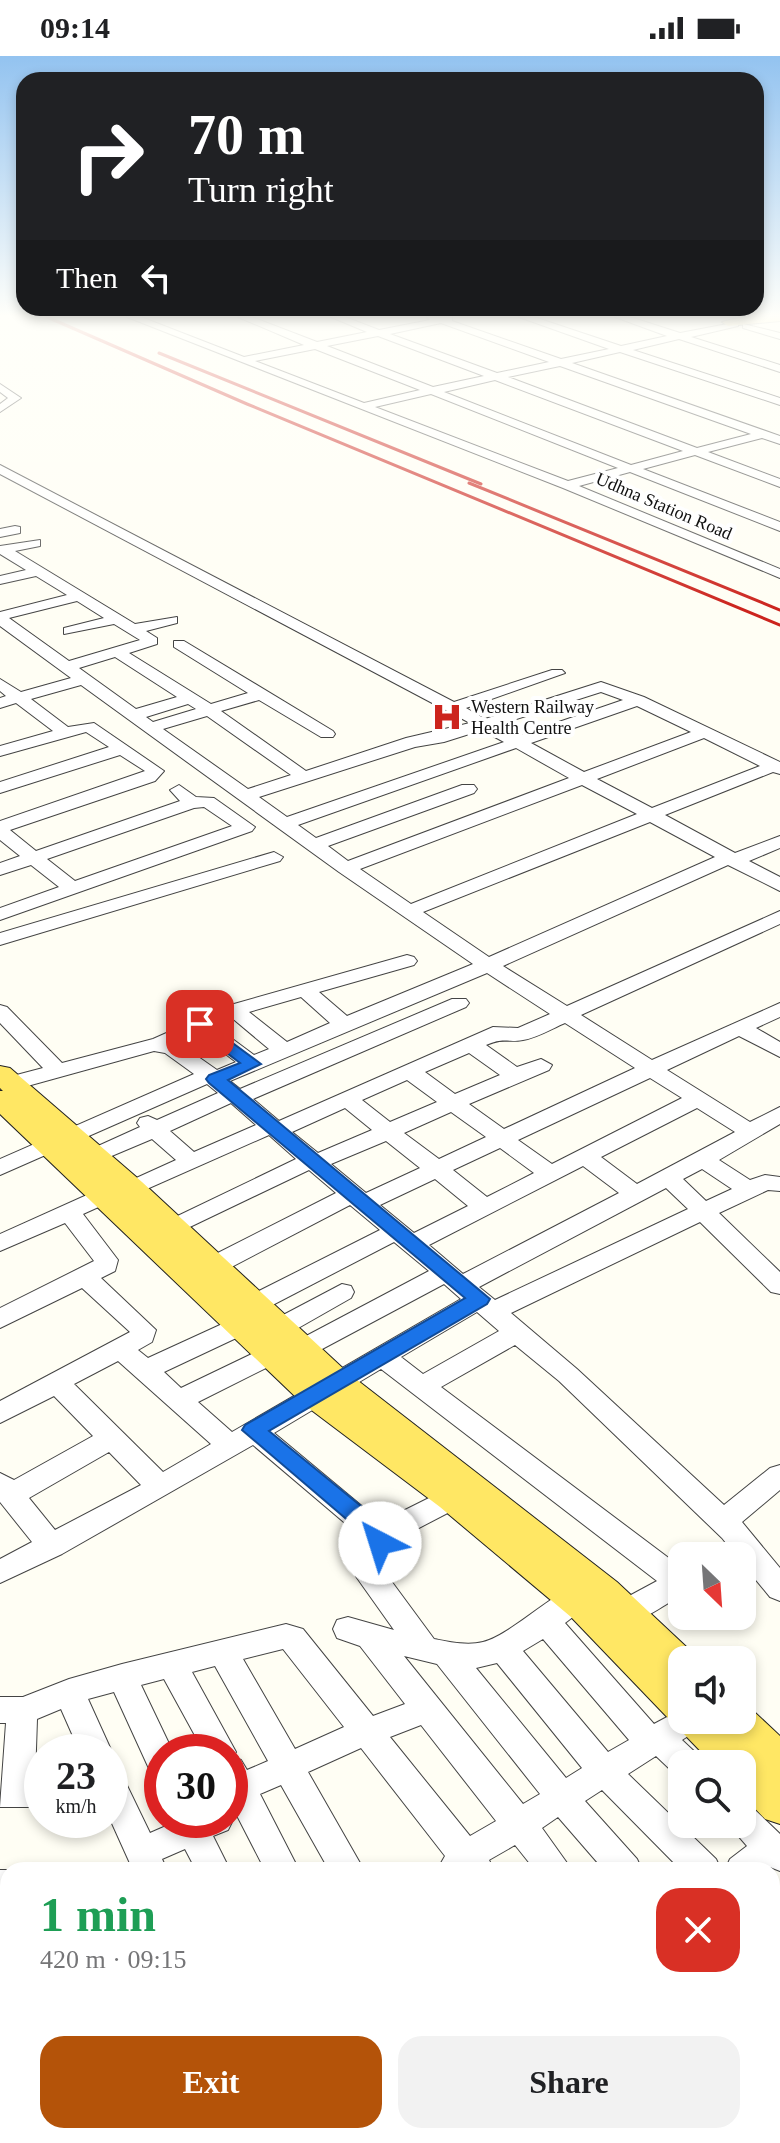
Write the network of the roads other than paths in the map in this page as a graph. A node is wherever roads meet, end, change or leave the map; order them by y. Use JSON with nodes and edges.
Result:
{"nodes":[{"id":1,"x":385,"y":414,"type":"edge"},
{"id":2,"x":493,"y":414,"type":"edge"},
{"id":3,"x":595,"y":414,"type":"edge"},
{"id":4,"x":707,"y":414,"type":"edge"},
{"id":5,"x":780,"y":430,"type":"edge"},
{"id":6,"x":763,"y":434,"type":"junction"},
{"id":7,"x":780,"y":440,"type":"edge"},
{"id":8,"x":697,"y":452,"type":"junction"},
{"id":9,"x":632,"y":468,"type":"junction"},
{"id":10,"x":0,"y":469,"type":"edge"},
{"id":11,"x":780,"y":483,"type":"edge"},
{"id":12,"x":567,"y":485,"type":"junction"},
{"id":13,"x":780,"y":527,"type":"edge"},
{"id":14,"x":15,"y":530,"type":"dead end"},
{"id":15,"x":0,"y":533,"type":"edge"},
{"id":16,"x":35,"y":543,"type":"dead end"},
{"id":17,"x":2,"y":550,"type":"edge"},
{"id":18,"x":38,"y":571,"type":"junction"},
{"id":19,"x":780,"y":574,"type":"edge"},
{"id":20,"x":0,"y":580,"type":"edge"},
{"id":21,"x":80,"y":596,"type":"junction"},
{"id":22,"x":0,"y":618,"type":"edge"},
{"id":23,"x":117,"y":619,"type":"junction"},
{"id":24,"x":172,"y":620,"type":"dead end"},
{"id":25,"x":135,"y":629,"type":"junction"},
{"id":26,"x":69,"y":631,"type":"dead end"},
{"id":27,"x":179,"y":644,"type":"dead end"},
{"id":28,"x":117,"y":652,"type":"junction"},
{"id":29,"x":67,"y":667,"type":"junction"},
{"id":30,"x":557,"y":673,"type":"dead end"},
{"id":31,"x":84,"y":679,"type":"junction"},
{"id":32,"x":0,"y":684,"type":"edge"},
{"id":33,"x":261,"y":694,"type":"junction"},
{"id":34,"x":19,"y":698,"type":"junction"},
{"id":35,"x":190,"y":698,"type":"junction"},
{"id":36,"x":638,"y":700,"type":"junction"},
{"id":37,"x":0,"y":703,"type":"edge"},
{"id":38,"x":451,"y":708,"type":"junction"},
{"id":39,"x":209,"y":710,"type":"junction"},
{"id":40,"x":135,"y":715,"type":"junction"},
{"id":41,"x":482,"y":725,"type":"junction"},
{"id":42,"x":153,"y":727,"type":"junction"},
{"id":43,"x":65,"y":732,"type":"junction"},
{"id":44,"x":703,"y":733,"type":"junction"},
{"id":45,"x":327,"y":734,"type":"dead end"},
{"id":46,"x":513,"y":743,"type":"junction"},
{"id":47,"x":2,"y":748,"type":"edge"},
{"id":48,"x":124,"y":748,"type":"junction"},
{"id":49,"x":183,"y":749,"type":"junction"},
{"id":50,"x":143,"y":761,"type":"junction"},
{"id":51,"x":777,"y":768,"type":"edge"},
{"id":52,"x":304,"y":777,"type":"junction"},
{"id":53,"x":579,"y":779,"type":"junction"},
{"id":54,"x":0,"y":788,"type":"edge"},
{"id":55,"x":468,"y":789,"type":"dead end"},
{"id":56,"x":247,"y":795,"type":"junction"},
{"id":57,"x":649,"y":817,"type":"junction"},
{"id":58,"x":285,"y":824,"type":"junction"},
{"id":59,"x":0,"y":829,"type":"edge"},
{"id":60,"x":780,"y":841,"type":"edge"},
{"id":61,"x":315,"y":845,"type":"junction"},
{"id":62,"x":35,"y":857,"type":"junction"},
{"id":63,"x":274,"y":857,"type":"dead end"},
{"id":64,"x":730,"y":860,"type":"junction"},
{"id":65,"x":133,"y":867,"type":"junction"},
{"id":66,"x":346,"y":868,"type":"junction"},
{"id":67,"x":0,"y":869,"type":"edge"},
{"id":68,"x":780,"y":885,"type":"edge"},
{"id":69,"x":167,"y":888,"type":"junction"},
{"id":70,"x":73,"y":889,"type":"junction"},
{"id":71,"x":409,"y":911,"type":"junction"},
{"id":72,"x":0,"y":914,"type":"edge"},
{"id":73,"x":780,"y":917,"type":"edge"},
{"id":74,"x":0,"y":939,"type":"edge"},
{"id":75,"x":407,"y":961,"type":"dead end"},
{"id":76,"x":488,"y":965,"type":"junction"},
{"id":77,"x":371,"y":971,"type":"junction"},
{"id":78,"x":305,"y":990,"type":"junction"},
{"id":79,"x":408,"y":998,"type":"junction"},
{"id":80,"x":459,"y":1003,"type":"dead end"},
{"id":81,"x":780,"y":1009,"type":"edge"},
{"id":82,"x":234,"y":1010,"type":"junction"},
{"id":83,"x":0,"y":1011,"type":"edge"},
{"id":84,"x":566,"y":1014,"type":"junction"},
{"id":85,"x":431,"y":1015,"type":"junction"},
{"id":86,"x":200,"y":1024,"type":"junction"},
{"id":87,"x":344,"y":1025,"type":"junction"},
{"id":88,"x":741,"y":1028,"type":"junction"},
{"id":89,"x":164,"y":1044,"type":"junction"},
{"id":90,"x":471,"y":1044,"type":"junction"},
{"id":91,"x":284,"y":1050,"type":"junction"},
{"id":92,"x":780,"y":1051,"type":"edge"},
{"id":93,"x":252,"y":1064,"type":"junction"},
{"id":94,"x":541,"y":1065,"type":"dead end"},
{"id":95,"x":55,"y":1069,"type":"junction"},
{"id":96,"x":651,"y":1069,"type":"junction"},
{"id":97,"x":409,"y":1071,"type":"junction"},
{"id":98,"x":515,"y":1076,"type":"junction"},
{"id":99,"x":224,"y":1086,"type":"junction"},
{"id":100,"x":3,"y":1092,"type":"edge"},
{"id":101,"x":347,"y":1099,"type":"junction"},
{"id":102,"x":698,"y":1099,"type":"junction"},
{"id":103,"x":455,"y":1102,"type":"junction"},
{"id":104,"x":132,"y":1108,"type":"junction"},
{"id":105,"x":780,"y":1114,"type":"edge"},
{"id":106,"x":274,"y":1128,"type":"junction"},
{"id":107,"x":155,"y":1130,"type":"junction"},
{"id":108,"x":388,"y":1131,"type":"junction"},
{"id":109,"x":750,"y":1132,"type":"junction"},
{"id":110,"x":502,"y":1139,"type":"junction"},
{"id":111,"x":72,"y":1146,"type":"junction"},
{"id":112,"x":585,"y":1157,"type":"junction"},
{"id":113,"x":703,"y":1159,"type":"junction"},
{"id":114,"x":191,"y":1161,"type":"junction"},
{"id":115,"x":314,"y":1161,"type":"junction"},
{"id":116,"x":0,"y":1168,"type":"edge"},
{"id":117,"x":437,"y":1169,"type":"junction"},
{"id":118,"x":551,"y":1174,"type":"junction"},
{"id":119,"x":668,"y":1177,"type":"junction"},
{"id":120,"x":780,"y":1184,"type":"edge"},
{"id":121,"x":748,"y":1189,"type":"junction"},
{"id":122,"x":118,"y":1192,"type":"junction"},
{"id":123,"x":636,"y":1194,"type":"junction"},
{"id":124,"x":358,"y":1199,"type":"junction"},
{"id":125,"x":485,"y":1207,"type":"junction"},
{"id":126,"x":702,"y":1211,"type":"junction"},
{"id":127,"x":69,"y":1212,"type":"junction"},
{"id":128,"x":171,"y":1228,"type":"junction"},
{"id":129,"x":405,"y":1237,"type":"junction"},
{"id":130,"x":0,"y":1243,"type":"edge"},
{"id":131,"x":211,"y":1267,"type":"junction"},
{"id":132,"x":85,"y":1277,"type":"junction"},
{"id":133,"x":780,"y":1286,"type":"edge"},
{"id":134,"x":470,"y":1291,"type":"junction"},
{"id":135,"x":342,"y":1292,"type":"dead end"},
{"id":136,"x":246,"y":1315,"type":"junction"},
{"id":137,"x":0,"y":1319,"type":"edge"},
{"id":138,"x":518,"y":1332,"type":"junction"},
{"id":139,"x":282,"y":1345,"type":"junction"},
{"id":140,"x":121,"y":1349,"type":"junction"},
{"id":141,"x":381,"y":1355,"type":"junction"},
{"id":142,"x":145,"y":1370,"type":"junction"},
{"id":143,"x":57,"y":1383,"type":"junction"},
{"id":144,"x":422,"y":1386,"type":"junction"},
{"id":145,"x":325,"y":1388,"type":"junction"},
{"id":146,"x":179,"y":1400,"type":"junction"},
{"id":147,"x":0,"y":1413,"type":"edge"},
{"id":148,"x":111,"y":1438,"type":"junction"},
{"id":149,"x":241,"y":1438,"type":"junction"},
{"id":150,"x":780,"y":1475,"type":"edge"},
{"id":151,"x":160,"y":1487,"type":"junction"},
{"id":152,"x":7,"y":1496,"type":"edge"},
{"id":153,"x":453,"y":1498,"type":"junction"},
{"id":154,"x":723,"y":1522,"type":"junction"},
{"id":155,"x":379,"y":1536,"type":"junction"},
{"id":156,"x":732,"y":1542,"type":"edge"},
{"id":157,"x":52,"y":1546,"type":"junction"},
{"id":158,"x":756,"y":1568,"type":"edge"},
{"id":159,"x":668,"y":1571,"type":"edge"},
{"id":160,"x":0,"y":1572,"type":"edge"},
{"id":161,"x":668,"y":1588,"type":"edge"},
{"id":162,"x":780,"y":1589,"type":"edge"},
{"id":163,"x":576,"y":1599,"type":"junction"},
{"id":164,"x":614,"y":1618,"type":"junction"},
{"id":165,"x":546,"y":1622,"type":"junction"},
{"id":166,"x":502,"y":1647,"type":"junction"},
{"id":167,"x":434,"y":1650,"type":"junction"},
{"id":168,"x":222,"y":1651,"type":"junction"},
{"id":169,"x":668,"y":1657,"type":"edge"},
{"id":170,"x":172,"y":1664,"type":"junction"},
{"id":171,"x":122,"y":1677,"type":"junction"},
{"id":172,"x":668,"y":1688,"type":"edge"},
{"id":173,"x":69,"y":1692,"type":"junction"},
{"id":174,"x":428,"y":1709,"type":"junction"},
{"id":175,"x":13,"y":1710,"type":"edge"},
{"id":176,"x":365,"y":1732,"type":"junction"},
{"id":177,"x":668,"y":1733,"type":"edge"},
{"id":178,"x":88,"y":1734,"type":"edge"},
{"id":179,"x":149,"y":1734,"type":"edge"},
{"id":180,"x":210,"y":1734,"type":"edge"},
{"id":181,"x":709,"y":1734,"type":"edge"},
{"id":182,"x":751,"y":1734,"type":"edge"},
{"id":183,"x":655,"y":1741,"type":"junction"},
{"id":184,"x":725,"y":1750,"type":"edge"},
{"id":185,"x":668,"y":1751,"type":"edge"},
{"id":186,"x":780,"y":1762,"type":"edge"},
{"id":187,"x":288,"y":1766,"type":"junction"},
{"id":188,"x":605,"y":1772,"type":"junction"},
{"id":189,"x":756,"y":1782,"type":"edge"},
{"id":190,"x":248,"y":1788,"type":"edge"},
{"id":191,"x":20,"y":1793,"type":"edge"},
{"id":192,"x":562,"y":1798,"type":"junction"},
{"id":193,"x":780,"y":1806,"type":"edge"},
{"id":194,"x":248,"y":1813,"type":"edge"},
{"id":195,"x":128,"y":1822,"type":"edge"},
{"id":196,"x":520,"y":1824,"type":"junction"},
{"id":197,"x":756,"y":1833,"type":"edge"},
{"id":198,"x":178,"y":1838,"type":"edge"},
{"id":199,"x":203,"y":1838,"type":"edge"},
{"id":200,"x":776,"y":1852,"type":"edge"},
{"id":201,"x":146,"y":1861,"type":"edge"},
{"id":202,"x":211,"y":1862,"type":"edge"},
{"id":203,"x":277,"y":1862,"type":"edge"},
{"id":204,"x":342,"y":1862,"type":"edge"},
{"id":205,"x":463,"y":1862,"type":"edge"},
{"id":206,"x":471,"y":1862,"type":"edge"},
{"id":207,"x":549,"y":1862,"type":"edge"},
{"id":208,"x":618,"y":1862,"type":"edge"},
{"id":209,"x":696,"y":1862,"type":"edge"},
{"id":210,"x":757,"y":1862,"type":"edge"}],
"edges":[{"from":1,"to":12,"type":"street","name":"Udhna Station Road"},
{"from":2,"to":9,"type":"street"},
{"from":3,"to":8,"type":"street"},
{"from":4,"to":6,"type":"street"},
{"from":5,"to":6,"type":"street"},
{"from":6,"to":7,"type":"street"},
{"from":6,"to":8,"type":"street"},
{"from":8,"to":9,"type":"street"},
{"from":8,"to":11,"type":"street"},
{"from":9,"to":12,"type":"street"},
{"from":9,"to":13,"type":"street"},
{"from":10,"to":38,"type":"street"},
{"from":12,"to":19,"type":"street","name":"Udhna Station Road"},
{"from":14,"to":15,"type":"street"},
{"from":16,"to":17,"type":"street"},
{"from":17,"to":18,"type":"street"},
{"from":18,"to":20,"type":"street"},
{"from":18,"to":21,"type":"street"},
{"from":21,"to":22,"type":"street"},
{"from":21,"to":23,"type":"street"},
{"from":22,"to":29,"type":"street"},
{"from":23,"to":25,"type":"street"},
{"from":23,"to":26,"type":"street"},
{"from":24,"to":25,"type":"street"},
{"from":25,"to":28,"type":"street"},
{"from":27,"to":33,"type":"street"},
{"from":28,"to":29,"type":"street"},
{"from":28,"to":35,"type":"street"},
{"from":29,"to":31,"type":"street"},
{"from":30,"to":38,"type":"street"},
{"from":31,"to":34,"type":"street"},
{"from":31,"to":40,"type":"street"},
{"from":32,"to":34,"type":"street"},
{"from":33,"to":39,"type":"street"},
{"from":33,"to":45,"type":"street"},
{"from":34,"to":37,"type":"street"},
{"from":34,"to":43,"type":"street"},
{"from":35,"to":39,"type":"street"},
{"from":35,"to":40,"type":"street"},
{"from":36,"to":41,"type":"street"},
{"from":36,"to":44,"type":"street"},
{"from":36,"to":46,"type":"street"},
{"from":38,"to":41,"type":"street"},
{"from":39,"to":42,"type":"street"},
{"from":39,"to":52,"type":"street"},
{"from":40,"to":42,"type":"street"},
{"from":41,"to":46,"type":"street"},
{"from":41,"to":52,"type":"street"},
{"from":42,"to":49,"type":"street"},
{"from":43,"to":47,"type":"street"},
{"from":43,"to":48,"type":"street"},
{"from":44,"to":51,"type":"street"},
{"from":44,"to":53,"type":"street"},
{"from":46,"to":53,"type":"street"},
{"from":46,"to":58,"type":"street"},
{"from":48,"to":50,"type":"street"},
{"from":48,"to":54,"type":"street"},
{"from":49,"to":50,"type":"street"},
{"from":49,"to":56,"type":"street"},
{"from":50,"to":59,"type":"street"},
{"from":51,"to":57,"type":"street"},
{"from":52,"to":56,"type":"street"},
{"from":53,"to":57,"type":"street"},
{"from":53,"to":66,"type":"street"},
{"from":55,"to":61,"type":"street"},
{"from":56,"to":58,"type":"street"},
{"from":57,"to":64,"type":"street"},
{"from":57,"to":71,"type":"street"},
{"from":58,"to":61,"type":"street"},
{"from":59,"to":62,"type":"street"},
{"from":60,"to":64,"type":"street"},
{"from":61,"to":66,"type":"street"},
{"from":62,"to":65,"type":"street"},
{"from":62,"to":67,"type":"street"},
{"from":62,"to":70,"type":"street"},
{"from":63,"to":69,"type":"street"},
{"from":64,"to":68,"type":"street"},
{"from":64,"to":76,"type":"street"},
{"from":65,"to":69,"type":"street"},
{"from":65,"to":70,"type":"street"},
{"from":66,"to":71,"type":"street"},
{"from":69,"to":74,"type":"street"},
{"from":70,"to":72,"type":"street"},
{"from":71,"to":76,"type":"street"},
{"from":73,"to":84,"type":"street"},
{"from":75,"to":77,"type":"street"},
{"from":76,"to":79,"type":"street"},
{"from":76,"to":84,"type":"street"},
{"from":77,"to":78,"type":"street"},
{"from":77,"to":79,"type":"street"},
{"from":78,"to":82,"type":"street"},
{"from":78,"to":87,"type":"street"},
{"from":79,"to":85,"type":"street"},
{"from":79,"to":87,"type":"street"},
{"from":80,"to":85,"type":"street"},
{"from":81,"to":88,"type":"street"},
{"from":82,"to":86,"type":"street"},
{"from":82,"to":91,"type":"street"},
{"from":83,"to":95,"type":"street"},
{"from":84,"to":90,"type":"street"},
{"from":84,"to":96,"type":"street"},
{"from":85,"to":99,"type":"street"},
{"from":86,"to":89,"type":"street"},
{"from":86,"to":93,"type":"street"},
{"from":87,"to":91,"type":"street"},
{"from":88,"to":92,"type":"street"},
{"from":88,"to":96,"type":"street"},
{"from":89,"to":95,"type":"street"},
{"from":89,"to":99,"type":"street"},
{"from":90,"to":97,"type":"street"},
{"from":90,"to":98,"type":"street"},
{"from":91,"to":93,"type":"street"},
{"from":93,"to":99,"type":"street"},
{"from":94,"to":98,"type":"street"},
{"from":95,"to":100,"type":"street"},
{"from":96,"to":102,"type":"street"},
{"from":96,"to":110,"type":"street"},
{"from":97,"to":101,"type":"street"},
{"from":97,"to":103,"type":"street"},
{"from":98,"to":103,"type":"street"},
{"from":99,"to":104,"type":"street"},
{"from":99,"to":106,"type":"street"},
{"from":99,"to":107,"type":"street"},
{"from":100,"to":111,"type":"main road"},
{"from":101,"to":106,"type":"street"},
{"from":101,"to":108,"type":"street"},
{"from":102,"to":109,"type":"street"},
{"from":102,"to":112,"type":"street"},
{"from":103,"to":108,"type":"street"},
{"from":103,"to":110,"type":"street"},
{"from":104,"to":107,"type":"street"},
{"from":104,"to":111,"type":"street"},
{"from":105,"to":109,"type":"street"},
{"from":106,"to":114,"type":"street"},
{"from":106,"to":115,"type":"street"},
{"from":107,"to":111,"type":"street"},
{"from":107,"to":114,"type":"street"},
{"from":108,"to":115,"type":"street"},
{"from":108,"to":117,"type":"street"},
{"from":109,"to":113,"type":"street"},
{"from":110,"to":117,"type":"street"},
{"from":110,"to":118,"type":"street"},
{"from":111,"to":116,"type":"street"},
{"from":111,"to":122,"type":"main road"},
{"from":111,"to":122,"type":"main road"},
{"from":112,"to":118,"type":"street"},
{"from":112,"to":123,"type":"street"},
{"from":113,"to":119,"type":"street"},
{"from":113,"to":121,"type":"street"},
{"from":114,"to":122,"type":"street"},
{"from":115,"to":124,"type":"street"},
{"from":115,"to":128,"type":"street"},
{"from":117,"to":124,"type":"street"},
{"from":117,"to":125,"type":"street"},
{"from":118,"to":125,"type":"street"},
{"from":119,"to":123,"type":"street"},
{"from":119,"to":126,"type":"street"},
{"from":120,"to":121,"type":"street"},
{"from":121,"to":126,"type":"street"},
{"from":122,"to":127,"type":"street"},
{"from":122,"to":128,"type":"main road"},
{"from":122,"to":136,"type":"main road"},
{"from":123,"to":134,"type":"street"},
{"from":124,"to":129,"type":"street"},
{"from":124,"to":131,"type":"street"},
{"from":125,"to":129,"type":"street"},
{"from":126,"to":133,"type":"street"},
{"from":126,"to":134,"type":"street"},
{"from":127,"to":130,"type":"street"},
{"from":127,"to":132,"type":"street"},
{"from":128,"to":131,"type":"main road"},
{"from":129,"to":134,"type":"street"},
{"from":129,"to":136,"type":"street"},
{"from":131,"to":136,"type":"main road"},
{"from":132,"to":137,"type":"street"},
{"from":132,"to":140,"type":"street"},
{"from":134,"to":138,"type":"street"},
{"from":134,"to":139,"type":"street"},
{"from":134,"to":141,"type":"street"},
{"from":135,"to":139,"type":"street"},
{"from":136,"to":139,"type":"main road"},
{"from":136,"to":142,"type":"street"},
{"from":138,"to":144,"type":"street"},
{"from":138,"to":154,"type":"street"},
{"from":139,"to":145,"type":"main road"},
{"from":139,"to":146,"type":"street"},
{"from":140,"to":142,"type":"street"},
{"from":140,"to":143,"type":"street"},
{"from":141,"to":144,"type":"street"},
{"from":141,"to":145,"type":"street"},
{"from":142,"to":146,"type":"street"},
{"from":143,"to":147,"type":"street"},
{"from":143,"to":148,"type":"street"},
{"from":144,"to":159,"type":"street"},
{"from":145,"to":149,"type":"street"},
{"from":145,"to":153,"type":"main road"},
{"from":145,"to":164,"type":"main road"},
{"from":146,"to":149,"type":"street"},
{"from":148,"to":151,"type":"street"},
{"from":148,"to":152,"type":"street"},
{"from":149,"to":151,"type":"street"},
{"from":149,"to":155,"type":"street"},
{"from":150,"to":154,"type":"street"},
{"from":151,"to":157,"type":"street"},
{"from":152,"to":157,"type":"street"},
{"from":153,"to":155,"type":"street"},
{"from":153,"to":163,"type":"main road"},
{"from":154,"to":156,"type":"street"},
{"from":155,"to":167,"type":"street"},
{"from":157,"to":160,"type":"street"},
{"from":158,"to":162,"type":"street"},
{"from":161,"to":164,"type":"street"},
{"from":163,"to":164,"type":"main road"},
{"from":163,"to":165,"type":"street"},
{"from":164,"to":169,"type":"main road"},
{"from":164,"to":172,"type":"main road"},
{"from":165,"to":166,"type":"street"},
{"from":165,"to":183,"type":"street"},
{"from":166,"to":167,"type":"street"},
{"from":166,"to":188,"type":"street"},
{"from":167,"to":174,"type":"street"},
{"from":167,"to":192,"type":"street"},
{"from":168,"to":170,"type":"street"},
{"from":168,"to":176,"type":"street"},
{"from":168,"to":187,"type":"street"},
{"from":170,"to":171,"type":"street"},
{"from":170,"to":180,"type":"street"},
{"from":171,"to":173,"type":"street"},
{"from":171,"to":179,"type":"street"},
{"from":173,"to":175,"type":"street"},
{"from":173,"to":178,"type":"street"},
{"from":174,"to":176,"type":"street"},
{"from":174,"to":196,"type":"street"},
{"from":175,"to":191,"type":"street"},
{"from":176,"to":187,"type":"street"},
{"from":176,"to":205,"type":"street"},
{"from":177,"to":183,"type":"street"},
{"from":181,"to":184,"type":"main road"},
{"from":182,"to":186,"type":"main road"},
{"from":183,"to":185,"type":"street"},
{"from":183,"to":188,"type":"street"},
{"from":187,"to":190,"type":"street"},
{"from":187,"to":204,"type":"street"},
{"from":188,"to":192,"type":"street"},
{"from":188,"to":209,"type":"street"},
{"from":189,"to":193,"type":"main road"},
{"from":192,"to":196,"type":"street"},
{"from":192,"to":208,"type":"street"},
{"from":194,"to":203,"type":"street"},
{"from":195,"to":201,"type":"street"},
{"from":196,"to":206,"type":"street"},
{"from":196,"to":207,"type":"street"},
{"from":197,"to":200,"type":"street"},
{"from":198,"to":201,"type":"street"},
{"from":199,"to":202,"type":"street"},
{"from":200,"to":210,"type":"street"}]}
